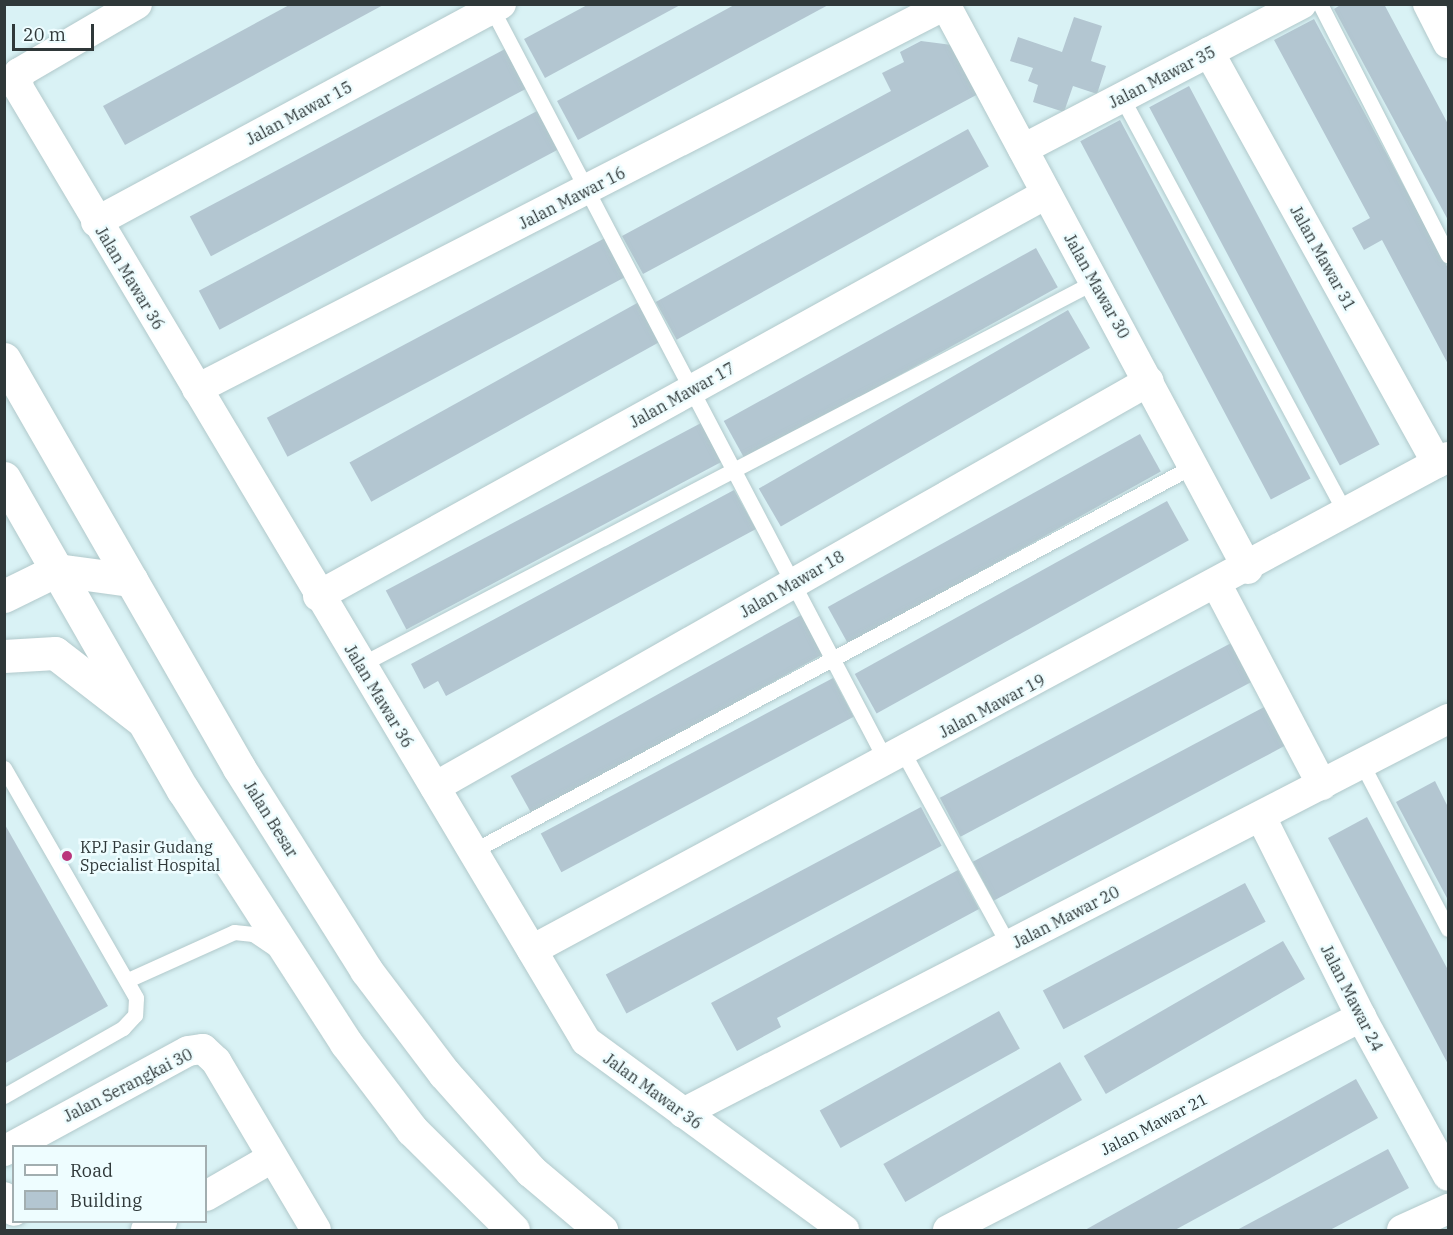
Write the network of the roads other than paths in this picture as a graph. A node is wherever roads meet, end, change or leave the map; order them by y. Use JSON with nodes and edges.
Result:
{"nodes":[{"id":1,"x":137,"y":4,"type":"edge"},
{"id":2,"x":1302,"y":4,"type":"edge"},
{"id":3,"x":1320,"y":4,"type":"edge"},
{"id":4,"x":1428,"y":4,"type":"edge"},
{"id":5,"x":945,"y":5,"type":"edge"},
{"id":6,"x":497,"y":7,"type":"edge"},
{"id":7,"x":1449,"y":43,"type":"edge"},
{"id":8,"x":1209,"y":52,"type":"junction"},
{"id":9,"x":1122,"y":98,"type":"junction"},
{"id":10,"x":1023,"y":149,"type":"junction"},
{"id":11,"x":587,"y":190,"type":"junction"},
{"id":12,"x":1046,"y":194,"type":"junction"},
{"id":13,"x":96,"y":222,"type":"junction"},
{"id":14,"x":1449,"y":255,"type":"edge"},
{"id":15,"x":1094,"y":282,"type":"junction"},
{"id":16,"x":4,"y":360,"type":"edge"},
{"id":17,"x":1149,"y":381,"type":"junction"},
{"id":18,"x":197,"y":389,"type":"junction"},
{"id":19,"x":691,"y":390,"type":"junction"},
{"id":20,"x":1443,"y":460,"type":"edge"},
{"id":21,"x":1193,"y":466,"type":"junction"},
{"id":22,"x":734,"y":469,"type":"junction"},
{"id":23,"x":4,"y":478,"type":"edge"},
{"id":24,"x":1346,"y":514,"type":"junction"},
{"id":25,"x":1248,"y":569,"type":"junction"},
{"id":26,"x":57,"y":570,"type":"junction"},
{"id":27,"x":131,"y":580,"type":"junction"},
{"id":28,"x":795,"y":582,"type":"junction"},
{"id":29,"x":1217,"y":585,"type":"junction"},
{"id":30,"x":4,"y":596,"type":"edge"},
{"id":31,"x":318,"y":596,"type":"junction"},
{"id":32,"x":4,"y":656,"type":"edge"},
{"id":33,"x":835,"y":659,"type":"junction"},
{"id":34,"x":360,"y":665,"type":"junction"},
{"id":35,"x":1449,"y":719,"type":"edge"},
{"id":36,"x":144,"y":723,"type":"junction"},
{"id":37,"x":896,"y":758,"type":"junction"},
{"id":38,"x":1362,"y":764,"type":"junction"},
{"id":39,"x":4,"y":768,"type":"edge"},
{"id":40,"x":1322,"y":785,"type":"junction"},
{"id":41,"x":435,"y":787,"type":"junction"},
{"id":42,"x":1261,"y":817,"type":"junction"},
{"id":43,"x":473,"y":851,"type":"junction"},
{"id":44,"x":1449,"y":929,"type":"edge"},
{"id":45,"x":1009,"y":946,"type":"junction"},
{"id":46,"x":532,"y":950,"type":"junction"},
{"id":47,"x":293,"y":962,"type":"junction"},
{"id":48,"x":130,"y":979,"type":"junction"},
{"id":49,"x":1361,"y":1017,"type":"junction"},
{"id":50,"x":4,"y":1096,"type":"edge"},
{"id":51,"x":683,"y":1113,"type":"junction"},
{"id":52,"x":15,"y":1145,"type":"edge"},
{"id":53,"x":272,"y":1158,"type":"junction"},
{"id":54,"x":1449,"y":1176,"type":"edge"},
{"id":55,"x":207,"y":1195,"type":"edge"},
{"id":56,"x":1449,"y":1209,"type":"edge"},
{"id":57,"x":316,"y":1230,"type":"edge"},
{"id":58,"x":513,"y":1230,"type":"edge"},
{"id":59,"x":601,"y":1230,"type":"edge"},
{"id":60,"x":844,"y":1230,"type":"edge"},
{"id":61,"x":948,"y":1230,"type":"edge"},
{"id":62,"x":1402,"y":1230,"type":"edge"}],
"edges":[{"from":1,"to":13,"type":"street","name":"Jalan Mawar 36"},
{"from":2,"to":8,"type":"street","name":"Jalan Mawar 35"},
{"from":3,"to":14,"type":"lane"},
{"from":4,"to":7,"type":"street"},
{"from":5,"to":10,"type":"street","name":"Jalan Mawar 30"},
{"from":5,"to":11,"type":"street","name":"Jalan Mawar 16"},
{"from":6,"to":11,"type":"lane"},
{"from":6,"to":13,"type":"street","name":"Jalan Mawar 15"},
{"from":8,"to":9,"type":"street","name":"Jalan Mawar 35"},
{"from":8,"to":20,"type":"street","name":"Jalan Mawar 31"},
{"from":9,"to":10,"type":"street","name":"Jalan Mawar 35"},
{"from":9,"to":24,"type":"lane"},
{"from":10,"to":12,"type":"street","name":"Jalan Mawar 30"},
{"from":11,"to":18,"type":"street","name":"Jalan Mawar 16"},
{"from":11,"to":19,"type":"lane"},
{"from":12,"to":15,"type":"street","name":"Jalan Mawar 30"},
{"from":12,"to":19,"type":"street","name":"Jalan Mawar 17"},
{"from":13,"to":18,"type":"street","name":"Jalan Mawar 36"},
{"from":15,"to":17,"type":"street","name":"Jalan Mawar 30"},
{"from":15,"to":22,"type":"lane"},
{"from":16,"to":27,"type":"main road","name":"Jalan Besar"},
{"from":17,"to":21,"type":"street","name":"Jalan Mawar 30"},
{"from":17,"to":28,"type":"street","name":"Jalan Mawar 18"},
{"from":18,"to":31,"type":"street","name":"Jalan Mawar 36"},
{"from":19,"to":22,"type":"lane"},
{"from":19,"to":31,"type":"street","name":"Jalan Mawar 17"},
{"from":20,"to":24,"type":"street","name":"Jalan Mawar 19"},
{"from":21,"to":25,"type":"street","name":"Jalan Mawar 30"},
{"from":21,"to":33,"type":"lane"},
{"from":22,"to":28,"type":"lane"},
{"from":22,"to":34,"type":"lane"},
{"from":23,"to":26,"type":"main road"},
{"from":24,"to":25,"type":"street","name":"Jalan Mawar 19"},
{"from":25,"to":29,"type":"street","name":"Jalan Mawar 19"},
{"from":26,"to":27,"type":"main road"},
{"from":26,"to":30,"type":"main road"},
{"from":26,"to":36,"type":"main road"},
{"from":27,"to":59,"type":"main road","name":"Jalan Besar"},
{"from":28,"to":33,"type":"lane"},
{"from":28,"to":41,"type":"street","name":"Jalan Mawar 18"},
{"from":29,"to":37,"type":"street","name":"Jalan Mawar 19"},
{"from":29,"to":40,"type":"street"},
{"from":31,"to":34,"type":"street","name":"Jalan Mawar 36"},
{"from":32,"to":36,"type":"main road"},
{"from":33,"to":37,"type":"lane"},
{"from":33,"to":43,"type":"lane"},
{"from":34,"to":41,"type":"street","name":"Jalan Mawar 36"},
{"from":35,"to":38,"type":"street","name":"Jalan Mawar 20"},
{"from":36,"to":47,"type":"main road"},
{"from":37,"to":45,"type":"lane"},
{"from":37,"to":46,"type":"street","name":"Jalan Mawar 19"},
{"from":38,"to":40,"type":"street","name":"Jalan Mawar 20"},
{"from":38,"to":44,"type":"lane"},
{"from":39,"to":48,"type":"lane"},
{"from":40,"to":42,"type":"street","name":"Jalan Mawar 20"},
{"from":41,"to":43,"type":"street","name":"Jalan Mawar 36"},
{"from":42,"to":45,"type":"street","name":"Jalan Mawar 20"},
{"from":42,"to":49,"type":"street","name":"Jalan Mawar 24"},
{"from":43,"to":46,"type":"street","name":"Jalan Mawar 36"},
{"from":45,"to":51,"type":"street","name":"Jalan Mawar 20"},
{"from":46,"to":51,"type":"street","name":"Jalan Mawar 36"},
{"from":47,"to":48,"type":"lane"},
{"from":47,"to":58,"type":"main road"},
{"from":48,"to":50,"type":"lane"},
{"from":49,"to":54,"type":"street","name":"Jalan Mawar 24"},
{"from":49,"to":61,"type":"street","name":"Jalan Mawar 21"},
{"from":51,"to":60,"type":"street","name":"Jalan Mawar 36"},
{"from":52,"to":53,"type":"street","name":"Jalan Serangkai 30"},
{"from":53,"to":55,"type":"street"},
{"from":53,"to":57,"type":"street"},
{"from":56,"to":62,"type":"street"}]}
